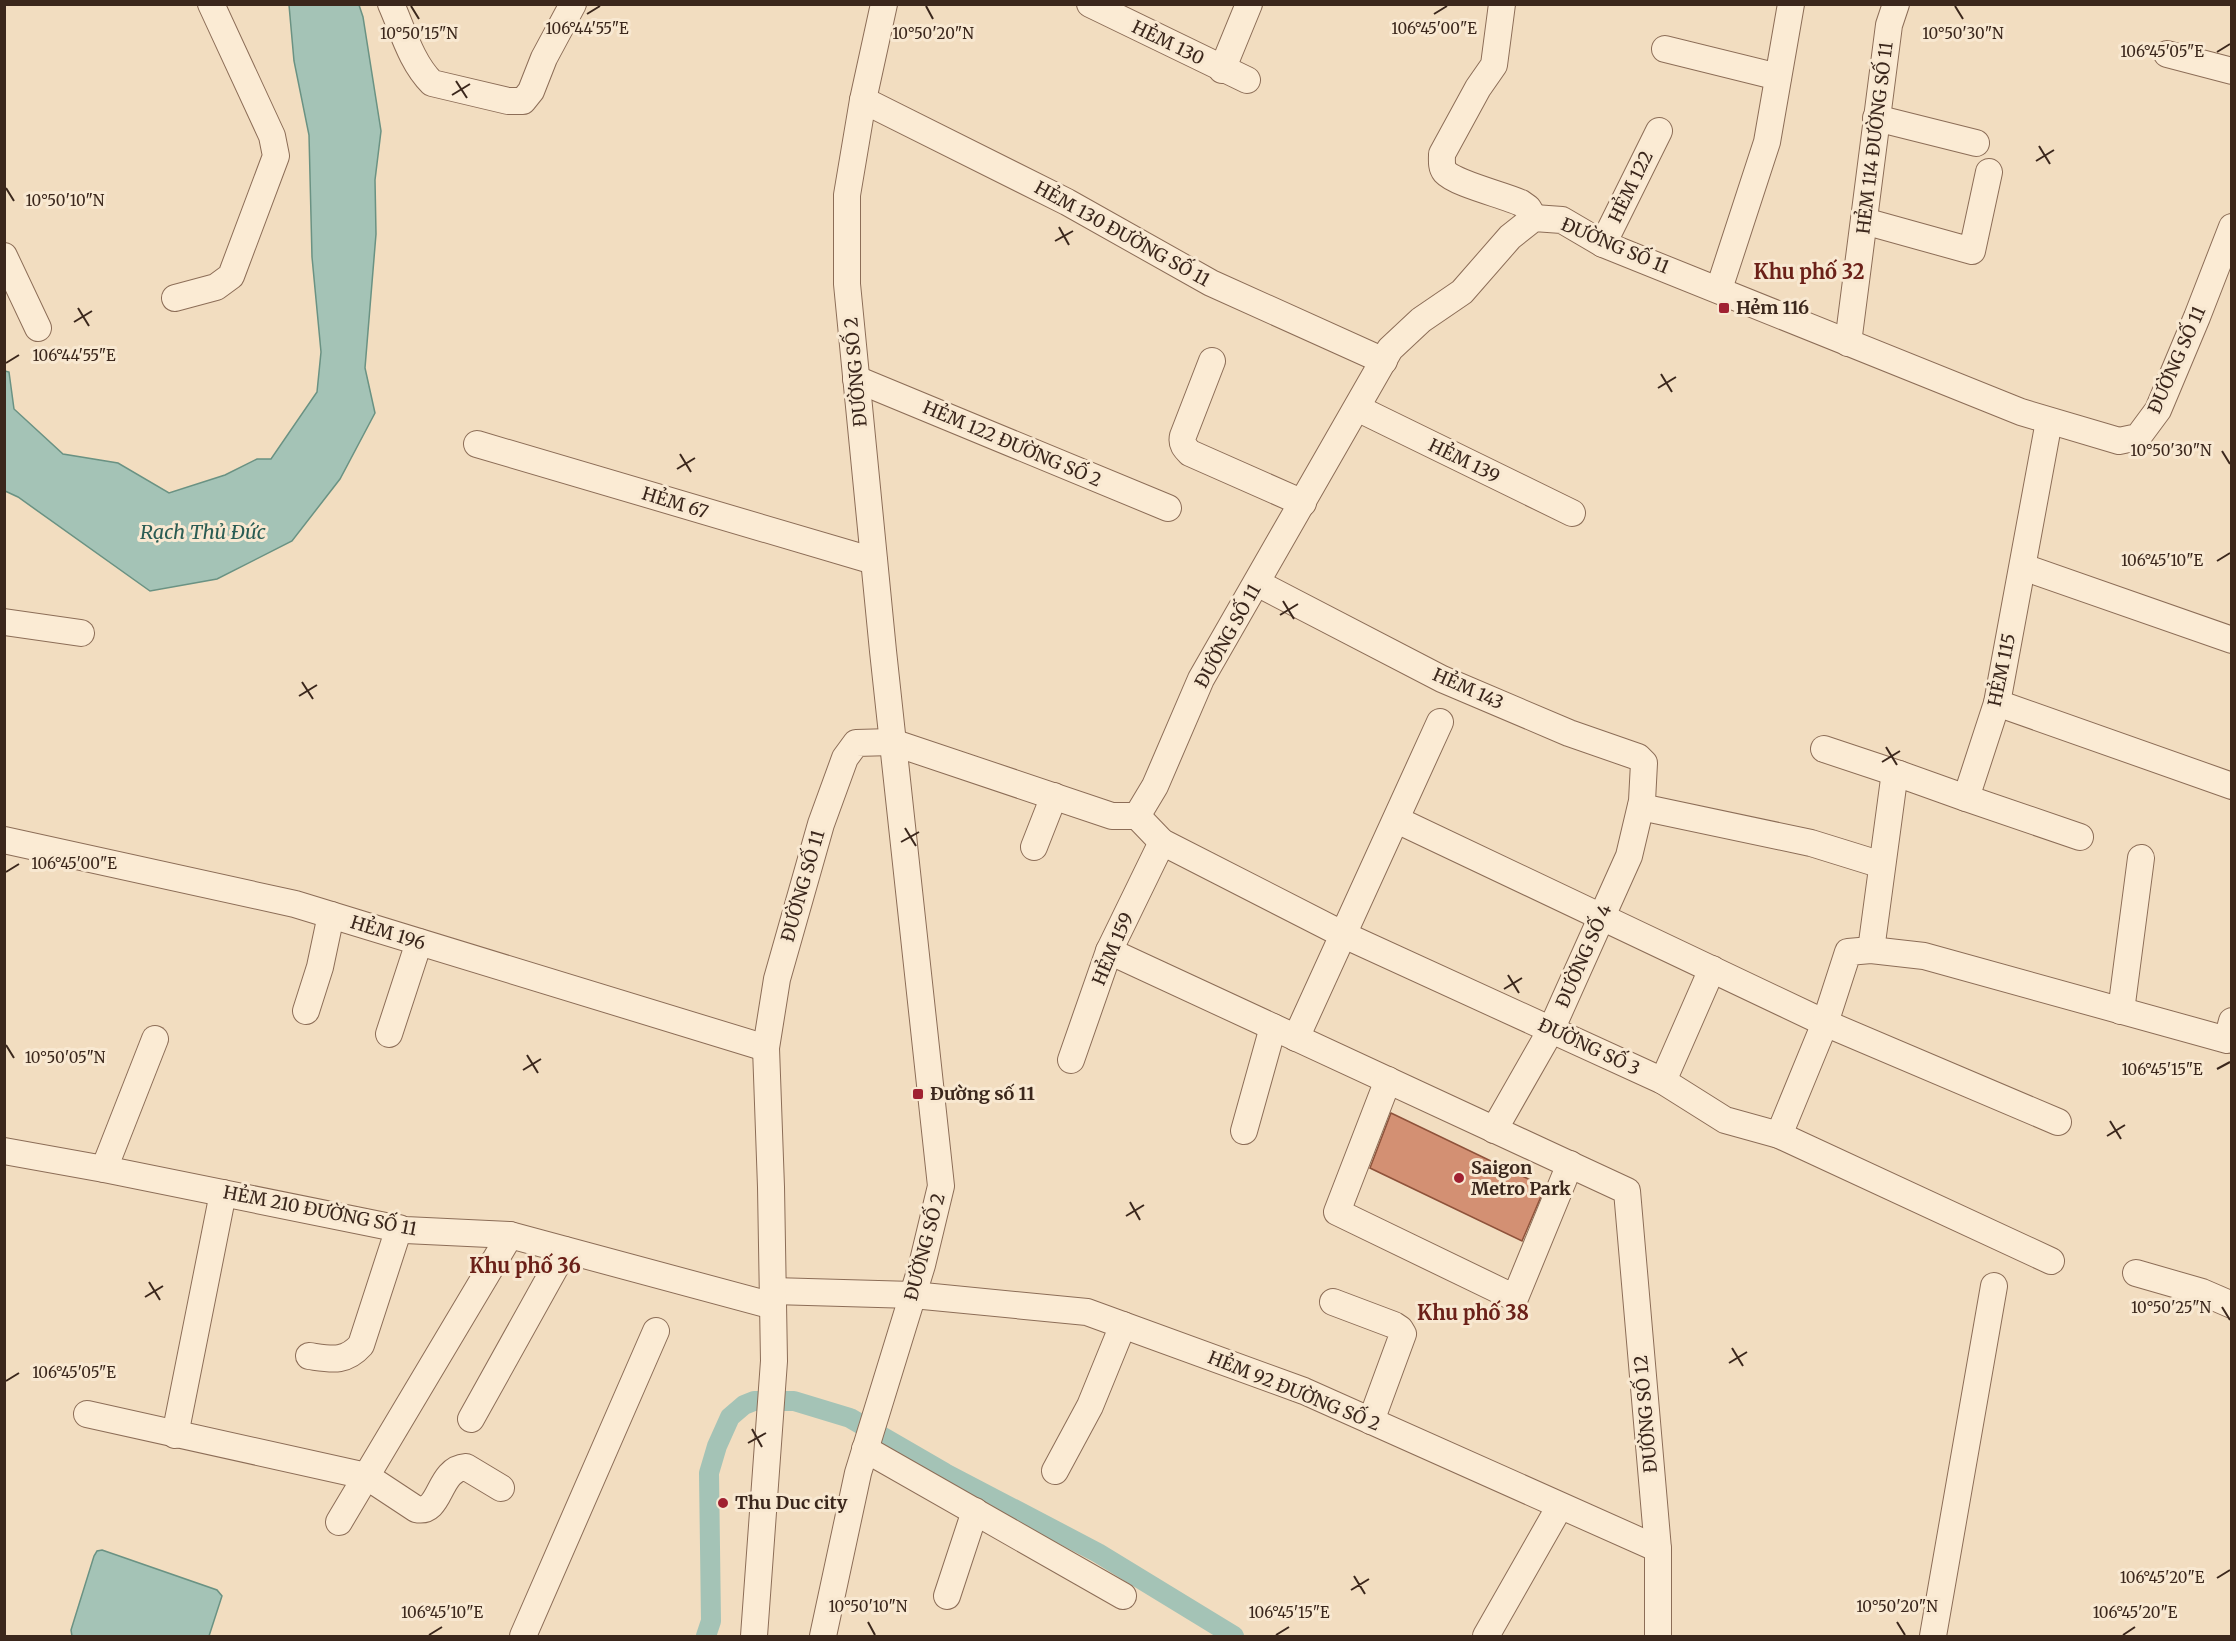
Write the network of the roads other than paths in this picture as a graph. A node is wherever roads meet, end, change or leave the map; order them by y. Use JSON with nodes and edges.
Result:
{"nodes":[{"id":1,"x":211,"y":4,"type":"edge"},
{"id":2,"x":391,"y":4,"type":"edge"},
{"id":3,"x":573,"y":4,"type":"edge"},
{"id":4,"x":1090,"y":4,"type":"edge"},
{"id":5,"x":1249,"y":4,"type":"edge"},
{"id":6,"x":1502,"y":4,"type":"edge"},
{"id":7,"x":1791,"y":4,"type":"edge"},
{"id":8,"x":1896,"y":4,"type":"edge"},
{"id":9,"x":880,"y":6,"type":"edge"},
{"id":10,"x":1665,"y":50,"type":"dead end"},
{"id":11,"x":2167,"y":54,"type":"dead end"},
{"id":12,"x":1222,"y":70,"type":"junction"},
{"id":13,"x":2232,"y":71,"type":"edge"},
{"id":14,"x":1778,"y":77,"type":"junction"},
{"id":15,"x":1247,"y":80,"type":"dead end"},
{"id":16,"x":863,"y":100,"type":"junction"},
{"id":17,"x":1876,"y":118,"type":"junction"},
{"id":18,"x":1659,"y":131,"type":"dead end"},
{"id":19,"x":1976,"y":143,"type":"dead end"},
{"id":20,"x":1989,"y":172,"type":"dead end"},
{"id":21,"x":1534,"y":218,"type":"junction"},
{"id":22,"x":1864,"y":221,"type":"junction"},
{"id":23,"x":2232,"y":226,"type":"edge"},
{"id":24,"x":1603,"y":244,"type":"junction"},
{"id":25,"x":4,"y":255,"type":"edge"},
{"id":26,"x":1719,"y":289,"type":"junction"},
{"id":27,"x":175,"y":298,"type":"dead end"},
{"id":28,"x":38,"y":328,"type":"dead end"},
{"id":29,"x":1848,"y":343,"type":"junction"},
{"id":30,"x":1212,"y":361,"type":"dead end"},
{"id":31,"x":1384,"y":361,"type":"junction"},
{"id":32,"x":856,"y":379,"type":"junction"},
{"id":33,"x":1357,"y":408,"type":"junction"},
{"id":34,"x":2049,"y":421,"type":"junction"},
{"id":35,"x":477,"y":444,"type":"dead end"},
{"id":36,"x":1303,"y":503,"type":"junction"},
{"id":37,"x":1168,"y":508,"type":"dead end"},
{"id":38,"x":1572,"y":513,"type":"dead end"},
{"id":39,"x":874,"y":561,"type":"junction"},
{"id":40,"x":2023,"y":567,"type":"junction"},
{"id":41,"x":1257,"y":583,"type":"junction"},
{"id":42,"x":4,"y":622,"type":"edge"},
{"id":43,"x":81,"y":633,"type":"dead end"},
{"id":44,"x":2232,"y":640,"type":"edge"},
{"id":45,"x":1997,"y":703,"type":"junction"},
{"id":46,"x":1440,"y":722,"type":"dead end"},
{"id":47,"x":892,"y":742,"type":"junction"},
{"id":48,"x":1824,"y":749,"type":"dead end"},
{"id":49,"x":1899,"y":774,"type":"junction"},
{"id":50,"x":2232,"y":786,"type":"edge"},
{"id":51,"x":1054,"y":796,"type":"junction"},
{"id":52,"x":1966,"y":798,"type":"junction"},
{"id":53,"x":1641,"y":807,"type":"junction"},
{"id":54,"x":1137,"y":816,"type":"junction"},
{"id":55,"x":1397,"y":820,"type":"junction"},
{"id":56,"x":2080,"y":837,"type":"dead end"},
{"id":57,"x":4,"y":840,"type":"edge"},
{"id":58,"x":1162,"y":842,"type":"junction"},
{"id":59,"x":1034,"y":847,"type":"dead end"},
{"id":60,"x":2140,"y":858,"type":"dead end"},
{"id":61,"x":1882,"y":866,"type":"junction"},
{"id":62,"x":331,"y":915,"type":"junction"},
{"id":63,"x":1600,"y":917,"type":"junction"},
{"id":64,"x":1344,"y":935,"type":"junction"},
{"id":65,"x":419,"y":942,"type":"junction"},
{"id":66,"x":1871,"y":950,"type":"junction"},
{"id":67,"x":1109,"y":951,"type":"junction"},
{"id":68,"x":1712,"y":969,"type":"junction"},
{"id":69,"x":306,"y":1011,"type":"dead end"},
{"id":70,"x":2121,"y":1011,"type":"junction"},
{"id":71,"x":2232,"y":1021,"type":"edge"},
{"id":72,"x":1825,"y":1023,"type":"junction"},
{"id":73,"x":1273,"y":1027,"type":"junction"},
{"id":74,"x":1551,"y":1030,"type":"junction"},
{"id":75,"x":389,"y":1034,"type":"dead end"},
{"id":76,"x":1296,"y":1038,"type":"junction"},
{"id":77,"x":155,"y":1039,"type":"dead end"},
{"id":78,"x":766,"y":1048,"type":"junction"},
{"id":79,"x":1071,"y":1060,"type":"dead end"},
{"id":80,"x":1388,"y":1080,"type":"junction"},
{"id":81,"x":1663,"y":1081,"type":"junction"},
{"id":82,"x":2058,"y":1122,"type":"dead end"},
{"id":83,"x":1494,"y":1130,"type":"junction"},
{"id":84,"x":1244,"y":1131,"type":"dead end"},
{"id":85,"x":1779,"y":1135,"type":"junction"},
{"id":86,"x":4,"y":1151,"type":"edge"},
{"id":87,"x":1570,"y":1164,"type":"junction"},
{"id":88,"x":104,"y":1169,"type":"junction"},
{"id":89,"x":223,"y":1193,"type":"junction"},
{"id":90,"x":399,"y":1228,"type":"junction"},
{"id":91,"x":510,"y":1235,"type":"junction"},
{"id":92,"x":565,"y":1250,"type":"junction"},
{"id":93,"x":2051,"y":1261,"type":"dead end"},
{"id":94,"x":2136,"y":1273,"type":"dead end"},
{"id":95,"x":1994,"y":1286,"type":"dead end"},
{"id":96,"x":913,"y":1295,"type":"junction"},
{"id":97,"x":773,"y":1298,"type":"junction"},
{"id":98,"x":1333,"y":1302,"type":"dead end"},
{"id":99,"x":2232,"y":1305,"type":"edge"},
{"id":100,"x":1122,"y":1325,"type":"junction"},
{"id":101,"x":657,"y":1331,"type":"dead end"},
{"id":102,"x":309,"y":1356,"type":"dead end"},
{"id":103,"x":87,"y":1414,"type":"dead end"},
{"id":104,"x":471,"y":1419,"type":"dead end"},
{"id":105,"x":1371,"y":1421,"type":"junction"},
{"id":106,"x":175,"y":1435,"type":"junction"},
{"id":107,"x":865,"y":1449,"type":"junction"},
{"id":108,"x":1055,"y":1471,"type":"dead end"},
{"id":109,"x":366,"y":1476,"type":"junction"},
{"id":110,"x":501,"y":1488,"type":"dead end"},
{"id":111,"x":1560,"y":1506,"type":"junction"},
{"id":112,"x":975,"y":1511,"type":"junction"},
{"id":113,"x":339,"y":1522,"type":"dead end"},
{"id":114,"x":1658,"y":1549,"type":"junction"},
{"id":115,"x":947,"y":1596,"type":"dead end"},
{"id":116,"x":1123,"y":1596,"type":"dead end"},
{"id":117,"x":523,"y":1636,"type":"edge"},
{"id":118,"x":754,"y":1636,"type":"edge"},
{"id":119,"x":823,"y":1636,"type":"edge"},
{"id":120,"x":1486,"y":1636,"type":"edge"},
{"id":121,"x":1658,"y":1636,"type":"edge"},
{"id":122,"x":1933,"y":1636,"type":"edge"}],
"edges":[{"from":1,"to":27,"type":"street"},
{"from":2,"to":3,"type":"street"},
{"from":4,"to":12,"type":"street","name":"HẺM 130"},
{"from":5,"to":12,"type":"street"},
{"from":6,"to":21,"type":"street"},
{"from":7,"to":14,"type":"street"},
{"from":8,"to":17,"type":"street","name":"HẺM 114 ĐƯỜNG SỐ 11"},
{"from":9,"to":16,"type":"street","name":"ĐƯỜNG SỐ 2"},
{"from":10,"to":14,"type":"street"},
{"from":11,"to":13,"type":"street"},
{"from":12,"to":15,"type":"street","name":"HẺM 130"},
{"from":14,"to":26,"type":"street"},
{"from":16,"to":31,"type":"street","name":"HẺM 130 ĐƯỜNG SỐ 11"},
{"from":16,"to":32,"type":"street","name":"ĐƯỜNG SỐ 2"},
{"from":17,"to":19,"type":"street"},
{"from":17,"to":22,"type":"street","name":"HẺM 114 ĐƯỜNG SỐ 11"},
{"from":18,"to":24,"type":"street","name":"HẺM 122"},
{"from":20,"to":22,"type":"street"},
{"from":21,"to":24,"type":"street","name":"ĐƯỜNG SỐ 11"},
{"from":21,"to":31,"type":"street","name":"ĐƯỜNG SỐ 11"},
{"from":22,"to":29,"type":"street","name":"HẺM 114 ĐƯỜNG SỐ 11"},
{"from":23,"to":34,"type":"street","name":"ĐƯỜNG SỐ 11"},
{"from":24,"to":26,"type":"street","name":"ĐƯỜNG SỐ 11"},
{"from":25,"to":28,"type":"street"},
{"from":26,"to":29,"type":"street","name":"ĐƯỜNG SỐ 11"},
{"from":29,"to":34,"type":"street","name":"ĐƯỜNG SỐ 11"},
{"from":30,"to":36,"type":"street"},
{"from":31,"to":33,"type":"street","name":"ĐƯỜNG SỐ 11"},
{"from":32,"to":37,"type":"street","name":"HẺM 122 ĐƯỜNG SỐ 2"},
{"from":32,"to":39,"type":"street","name":"ĐƯỜNG SỐ 2"},
{"from":33,"to":36,"type":"street","name":"ĐƯỜNG SỐ 11"},
{"from":33,"to":38,"type":"street","name":"HẺM 139"},
{"from":34,"to":40,"type":"street","name":"HẺM 115"},
{"from":35,"to":39,"type":"street","name":"HẺM 67"},
{"from":36,"to":41,"type":"street","name":"ĐƯỜNG SỐ 11"},
{"from":39,"to":47,"type":"street","name":"ĐƯỜNG SỐ 2"},
{"from":40,"to":44,"type":"street"},
{"from":40,"to":45,"type":"street","name":"HẺM 115"},
{"from":41,"to":53,"type":"street","name":"HẺM 143"},
{"from":41,"to":54,"type":"street","name":"ĐƯỜNG SỐ 11"},
{"from":42,"to":43,"type":"street"},
{"from":45,"to":50,"type":"street"},
{"from":45,"to":52,"type":"street","name":"HẺM 115"},
{"from":46,"to":55,"type":"street"},
{"from":47,"to":51,"type":"street","name":"ĐƯỜNG SỐ 11"},
{"from":47,"to":78,"type":"street","name":"ĐƯỜNG SỐ 11"},
{"from":47,"to":96,"type":"street","name":"ĐƯỜNG SỐ 2"},
{"from":48,"to":49,"type":"street"},
{"from":49,"to":52,"type":"street"},
{"from":49,"to":61,"type":"street"},
{"from":51,"to":54,"type":"street","name":"ĐƯỜNG SỐ 11"},
{"from":51,"to":59,"type":"street"},
{"from":52,"to":56,"type":"street"},
{"from":53,"to":61,"type":"street"},
{"from":53,"to":63,"type":"street","name":"ĐƯỜNG SỐ 4"},
{"from":54,"to":58,"type":"street","name":"ĐƯỜNG SỐ 3"},
{"from":55,"to":63,"type":"street"},
{"from":55,"to":64,"type":"street"},
{"from":57,"to":62,"type":"street","name":"HẺM 196"},
{"from":58,"to":64,"type":"street","name":"ĐƯỜNG SỐ 3"},
{"from":58,"to":67,"type":"street","name":"HẺM 159"},
{"from":60,"to":70,"type":"street"},
{"from":61,"to":66,"type":"street"},
{"from":62,"to":65,"type":"street","name":"HẺM 196"},
{"from":62,"to":69,"type":"street"},
{"from":63,"to":68,"type":"street"},
{"from":63,"to":74,"type":"street","name":"ĐƯỜNG SỐ 4"},
{"from":64,"to":74,"type":"street","name":"ĐƯỜNG SỐ 3"},
{"from":64,"to":76,"type":"street"},
{"from":65,"to":75,"type":"street"},
{"from":65,"to":78,"type":"street","name":"HẺM 196"},
{"from":66,"to":70,"type":"street"},
{"from":66,"to":72,"type":"street"},
{"from":67,"to":73,"type":"street"},
{"from":67,"to":79,"type":"street","name":"HẺM 159"},
{"from":68,"to":72,"type":"street"},
{"from":68,"to":81,"type":"street"},
{"from":70,"to":71,"type":"street"},
{"from":72,"to":82,"type":"street"},
{"from":72,"to":85,"type":"street"},
{"from":73,"to":76,"type":"street"},
{"from":73,"to":84,"type":"street"},
{"from":74,"to":81,"type":"street","name":"ĐƯỜNG SỐ 3"},
{"from":74,"to":83,"type":"street","name":"ĐƯỜNG SỐ 4"},
{"from":76,"to":80,"type":"street"},
{"from":77,"to":88,"type":"street"},
{"from":78,"to":97,"type":"street","name":"ĐƯỜNG SỐ 11"},
{"from":80,"to":83,"type":"street"},
{"from":80,"to":87,"type":"street"},
{"from":81,"to":85,"type":"street","name":"ĐƯỜNG SỐ 3"},
{"from":83,"to":87,"type":"street"},
{"from":85,"to":93,"type":"street","name":"ĐƯỜNG SỐ 3"},
{"from":86,"to":88,"type":"street","name":"HẺM 210 ĐƯỜNG SỐ 11"},
{"from":87,"to":114,"type":"street","name":"ĐƯỜNG SỐ 12"},
{"from":88,"to":89,"type":"street","name":"HẺM 210 ĐƯỜNG SỐ 11"},
{"from":89,"to":90,"type":"street","name":"HẺM 210 ĐƯỜNG SỐ 11"},
{"from":89,"to":106,"type":"street"},
{"from":90,"to":91,"type":"street","name":"HẺM 210 ĐƯỜNG SỐ 11"},
{"from":90,"to":102,"type":"street"},
{"from":91,"to":92,"type":"street","name":"HẺM 210 ĐƯỜNG SỐ 11"},
{"from":91,"to":109,"type":"street"},
{"from":92,"to":97,"type":"street","name":"HẺM 210 ĐƯỜNG SỐ 11"},
{"from":92,"to":104,"type":"street"},
{"from":94,"to":99,"type":"street"},
{"from":95,"to":122,"type":"street"},
{"from":96,"to":97,"type":"street","name":"HẺM 210 ĐƯỜNG SỐ 11"},
{"from":96,"to":100,"type":"street","name":"HẺM 92 ĐƯỜNG SỐ 2"},
{"from":96,"to":107,"type":"street","name":"ĐƯỜNG SỐ 2"},
{"from":97,"to":118,"type":"street","name":"ĐƯỜNG SỐ 11"},
{"from":98,"to":105,"type":"street"},
{"from":100,"to":105,"type":"street","name":"HẺM 92 ĐƯỜNG SỐ 2"},
{"from":100,"to":108,"type":"street"},
{"from":101,"to":117,"type":"street"},
{"from":103,"to":106,"type":"street"},
{"from":105,"to":111,"type":"street","name":"HẺM 92 ĐƯỜNG SỐ 2"},
{"from":106,"to":109,"type":"street"},
{"from":107,"to":112,"type":"street"},
{"from":107,"to":119,"type":"street","name":"ĐƯỜNG SỐ 2"},
{"from":109,"to":110,"type":"street"},
{"from":109,"to":113,"type":"street"},
{"from":111,"to":114,"type":"street","name":"HẺM 92 ĐƯỜNG SỐ 2"},
{"from":111,"to":120,"type":"street"},
{"from":112,"to":115,"type":"street"},
{"from":112,"to":116,"type":"street"},
{"from":114,"to":121,"type":"street","name":"ĐƯỜNG SỐ 12"}]}
